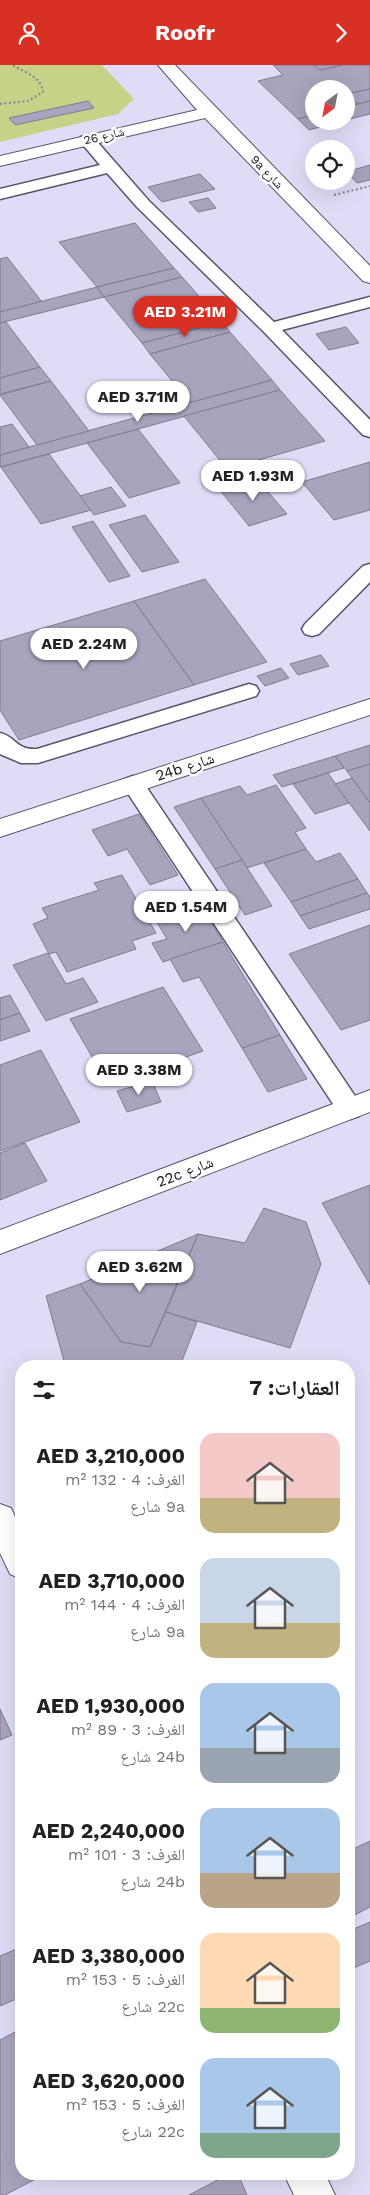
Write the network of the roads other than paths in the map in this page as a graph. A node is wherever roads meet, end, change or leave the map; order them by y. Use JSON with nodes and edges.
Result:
{"nodes":[{"id":1,"x":166,"y":65,"type":"edge"},
{"id":2,"x":209,"y":111,"type":"junction"},
{"id":3,"x":87,"y":140,"type":"junction"},
{"id":4,"x":0,"y":161,"type":"edge"},
{"id":5,"x":110,"y":167,"type":"junction"},
{"id":6,"x":0,"y":194,"type":"edge"},
{"id":7,"x":370,"y":277,"type":"edge"},
{"id":8,"x":370,"y":302,"type":"edge"},
{"id":9,"x":270,"y":329,"type":"junction"},
{"id":10,"x":370,"y":431,"type":"edge"},
{"id":11,"x":370,"y":570,"type":"edge"},
{"id":12,"x":312,"y":629,"type":"dead end"},
{"id":13,"x":249,"y":691,"type":"dead end"},
{"id":14,"x":370,"y":707,"type":"edge"},
{"id":15,"x":1,"y":744,"type":"edge"},
{"id":16,"x":133,"y":784,"type":"junction"},
{"id":17,"x":0,"y":828,"type":"edge"},
{"id":18,"x":360,"y":1105,"type":"edge"},
{"id":19,"x":0,"y":1242,"type":"edge"},
{"id":20,"x":0,"y":1517,"type":"edge"},
{"id":21,"x":15,"y":1551,"type":"edge"},
{"id":22,"x":306,"y":2180,"type":"edge"},
{"id":23,"x":316,"y":2195,"type":"edge"}],
"edges":[{"from":1,"to":2,"type":"street","name":"9a شارع"},
{"from":2,"to":3,"type":"street","name":"شارع 26"},
{"from":2,"to":7,"type":"street","name":"9a شارع"},
{"from":3,"to":4,"type":"street","name":"شارع 26"},
{"from":3,"to":5,"type":"lane"},
{"from":5,"to":6,"type":"lane"},
{"from":5,"to":9,"type":"lane"},
{"from":8,"to":9,"type":"lane"},
{"from":9,"to":10,"type":"lane"},
{"from":11,"to":12,"type":"lane"},
{"from":13,"to":15,"type":"lane"},
{"from":14,"to":16,"type":"street","name":"24b شارع"},
{"from":16,"to":17,"type":"street","name":"24b شارع"},
{"from":16,"to":18,"type":"lane"},
{"from":18,"to":19,"type":"street","name":"22c شارع"},
{"from":20,"to":21,"type":"street"},
{"from":22,"to":23,"type":"street"}]}
